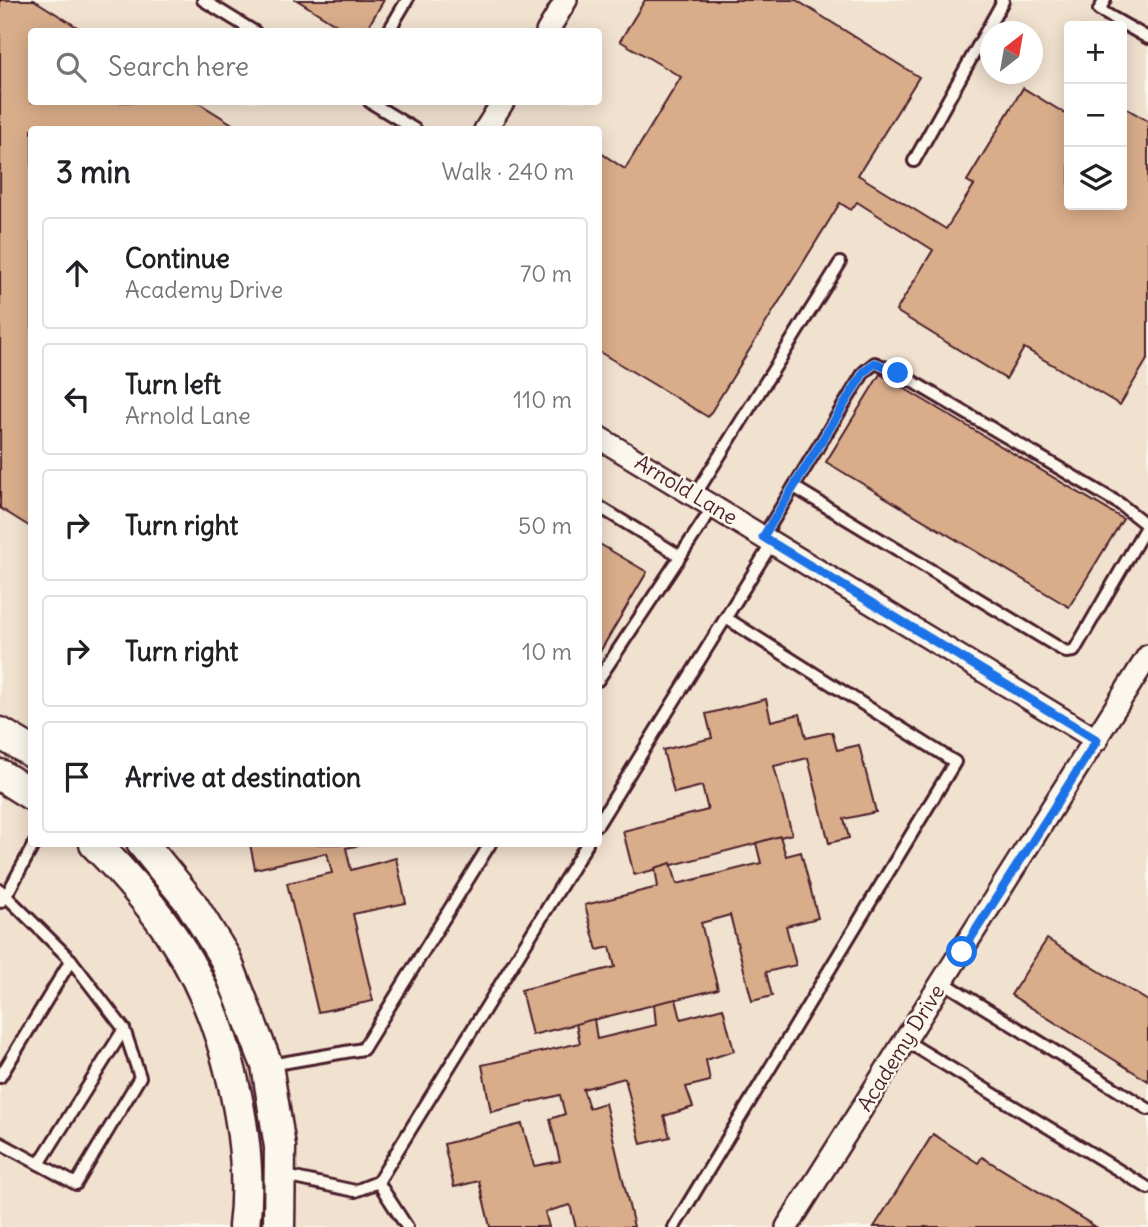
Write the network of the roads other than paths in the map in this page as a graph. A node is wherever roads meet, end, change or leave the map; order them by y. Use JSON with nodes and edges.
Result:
{"nodes":[{"id":1,"x":203,"y":0,"type":"edge"},
{"id":2,"x":407,"y":0,"type":"edge"},
{"id":3,"x":566,"y":0,"type":"edge"},
{"id":4,"x":1001,"y":0,"type":"edge"},
{"id":5,"x":1105,"y":0,"type":"edge"},
{"id":6,"x":248,"y":28,"type":"edge"},
{"id":7,"x":390,"y":28,"type":"edge"},
{"id":8,"x":549,"y":28,"type":"edge"},
{"id":9,"x":1148,"y":38,"type":"edge"},
{"id":10,"x":375,"y":105,"type":"edge"},
{"id":11,"x":501,"y":105,"type":"edge"},
{"id":12,"x":409,"y":126,"type":"edge"},
{"id":13,"x":488,"y":126,"type":"edge"},
{"id":14,"x":914,"y":161,"type":"dead end"},
{"id":15,"x":840,"y":263,"type":"dead end"},
{"id":16,"x":602,"y":439,"type":"edge"},
{"id":17,"x":794,"y":487,"type":"junction"},
{"id":18,"x":695,"y":495,"type":"junction"},
{"id":19,"x":713,"y":507,"type":"junction"},
{"id":20,"x":602,"y":508,"type":"edge"},
{"id":21,"x":1148,"y":526,"type":"edge"},
{"id":22,"x":768,"y":540,"type":"junction"},
{"id":23,"x":680,"y":556,"type":"junction"},
{"id":24,"x":726,"y":618,"type":"junction"},
{"id":25,"x":1148,"y":656,"type":"edge"},
{"id":26,"x":602,"y":674,"type":"edge"},
{"id":27,"x":0,"y":733,"type":"edge"},
{"id":28,"x":1097,"y":740,"type":"junction"},
{"id":29,"x":28,"y":750,"type":"edge"},
{"id":30,"x":0,"y":775,"type":"edge"},
{"id":31,"x":28,"y":792,"type":"edge"},
{"id":32,"x":602,"y":818,"type":"edge"},
{"id":33,"x":32,"y":847,"type":"edge"},
{"id":34,"x":98,"y":847,"type":"edge"},
{"id":35,"x":145,"y":847,"type":"edge"},
{"id":36,"x":489,"y":847,"type":"edge"},
{"id":37,"x":585,"y":847,"type":"edge"},
{"id":38,"x":2,"y":896,"type":"edge"},
{"id":39,"x":71,"y":960,"type":"junction"},
{"id":40,"x":943,"y":982,"type":"junction"},
{"id":41,"x":124,"y":1029,"type":"junction"},
{"id":42,"x":906,"y":1041,"type":"junction"},
{"id":43,"x":267,"y":1065,"type":"junction"},
{"id":44,"x":0,"y":1077,"type":"edge"},
{"id":45,"x":1148,"y":1109,"type":"edge"},
{"id":46,"x":0,"y":1143,"type":"edge"},
{"id":47,"x":39,"y":1164,"type":"junction"},
{"id":48,"x":280,"y":1174,"type":"junction"},
{"id":49,"x":378,"y":1182,"type":"junction"},
{"id":50,"x":1148,"y":1188,"type":"edge"},
{"id":51,"x":244,"y":1227,"type":"edge"},
{"id":52,"x":279,"y":1227,"type":"edge"},
{"id":53,"x":407,"y":1227,"type":"edge"},
{"id":54,"x":674,"y":1227,"type":"edge"},
{"id":55,"x":788,"y":1227,"type":"edge"}],
"edges":[{"from":1,"to":6,"type":"lane"},
{"from":2,"to":7,"type":"lane"},
{"from":3,"to":8,"type":"street"},
{"from":4,"to":14,"type":"lane"},
{"from":5,"to":9,"type":"lane"},
{"from":10,"to":12,"type":"lane"},
{"from":11,"to":13,"type":"street"},
{"from":15,"to":18,"type":"lane"},
{"from":16,"to":18,"type":"street","name":"Arnold Lane"},
{"from":17,"to":21,"type":"lane"},
{"from":17,"to":21,"type":"lane"},
{"from":17,"to":22,"type":"lane"},
{"from":18,"to":19,"type":"street","name":"Arnold Lane"},
{"from":19,"to":22,"type":"street","name":"Arnold Lane"},
{"from":19,"to":23,"type":"lane"},
{"from":20,"to":23,"type":"lane"},
{"from":22,"to":24,"type":"lane"},
{"from":22,"to":28,"type":"street","name":"Arnold Lane"},
{"from":23,"to":26,"type":"lane"},
{"from":24,"to":32,"type":"lane"},
{"from":24,"to":54,"type":"lane"},
{"from":25,"to":28,"type":"street","name":"Academy Drive"},
{"from":27,"to":29,"type":"street"},
{"from":28,"to":40,"type":"street","name":"Academy Drive"},
{"from":30,"to":31,"type":"street"},
{"from":33,"to":38,"type":"lane"},
{"from":34,"to":51,"type":"street"},
{"from":35,"to":43,"type":"street"},
{"from":36,"to":43,"type":"lane"},
{"from":37,"to":49,"type":"lane"},
{"from":38,"to":39,"type":"lane"},
{"from":39,"to":41,"type":"lane"},
{"from":39,"to":44,"type":"lane"},
{"from":40,"to":42,"type":"street","name":"Academy Drive"},
{"from":40,"to":45,"type":"lane"},
{"from":41,"to":47,"type":"lane"},
{"from":41,"to":47,"type":"lane"},
{"from":42,"to":50,"type":"lane"},
{"from":42,"to":55,"type":"street","name":"Academy Drive"},
{"from":43,"to":48,"type":"street"},
{"from":46,"to":47,"type":"lane"},
{"from":48,"to":49,"type":"lane"},
{"from":48,"to":52,"type":"street"},
{"from":49,"to":53,"type":"lane"}]}
